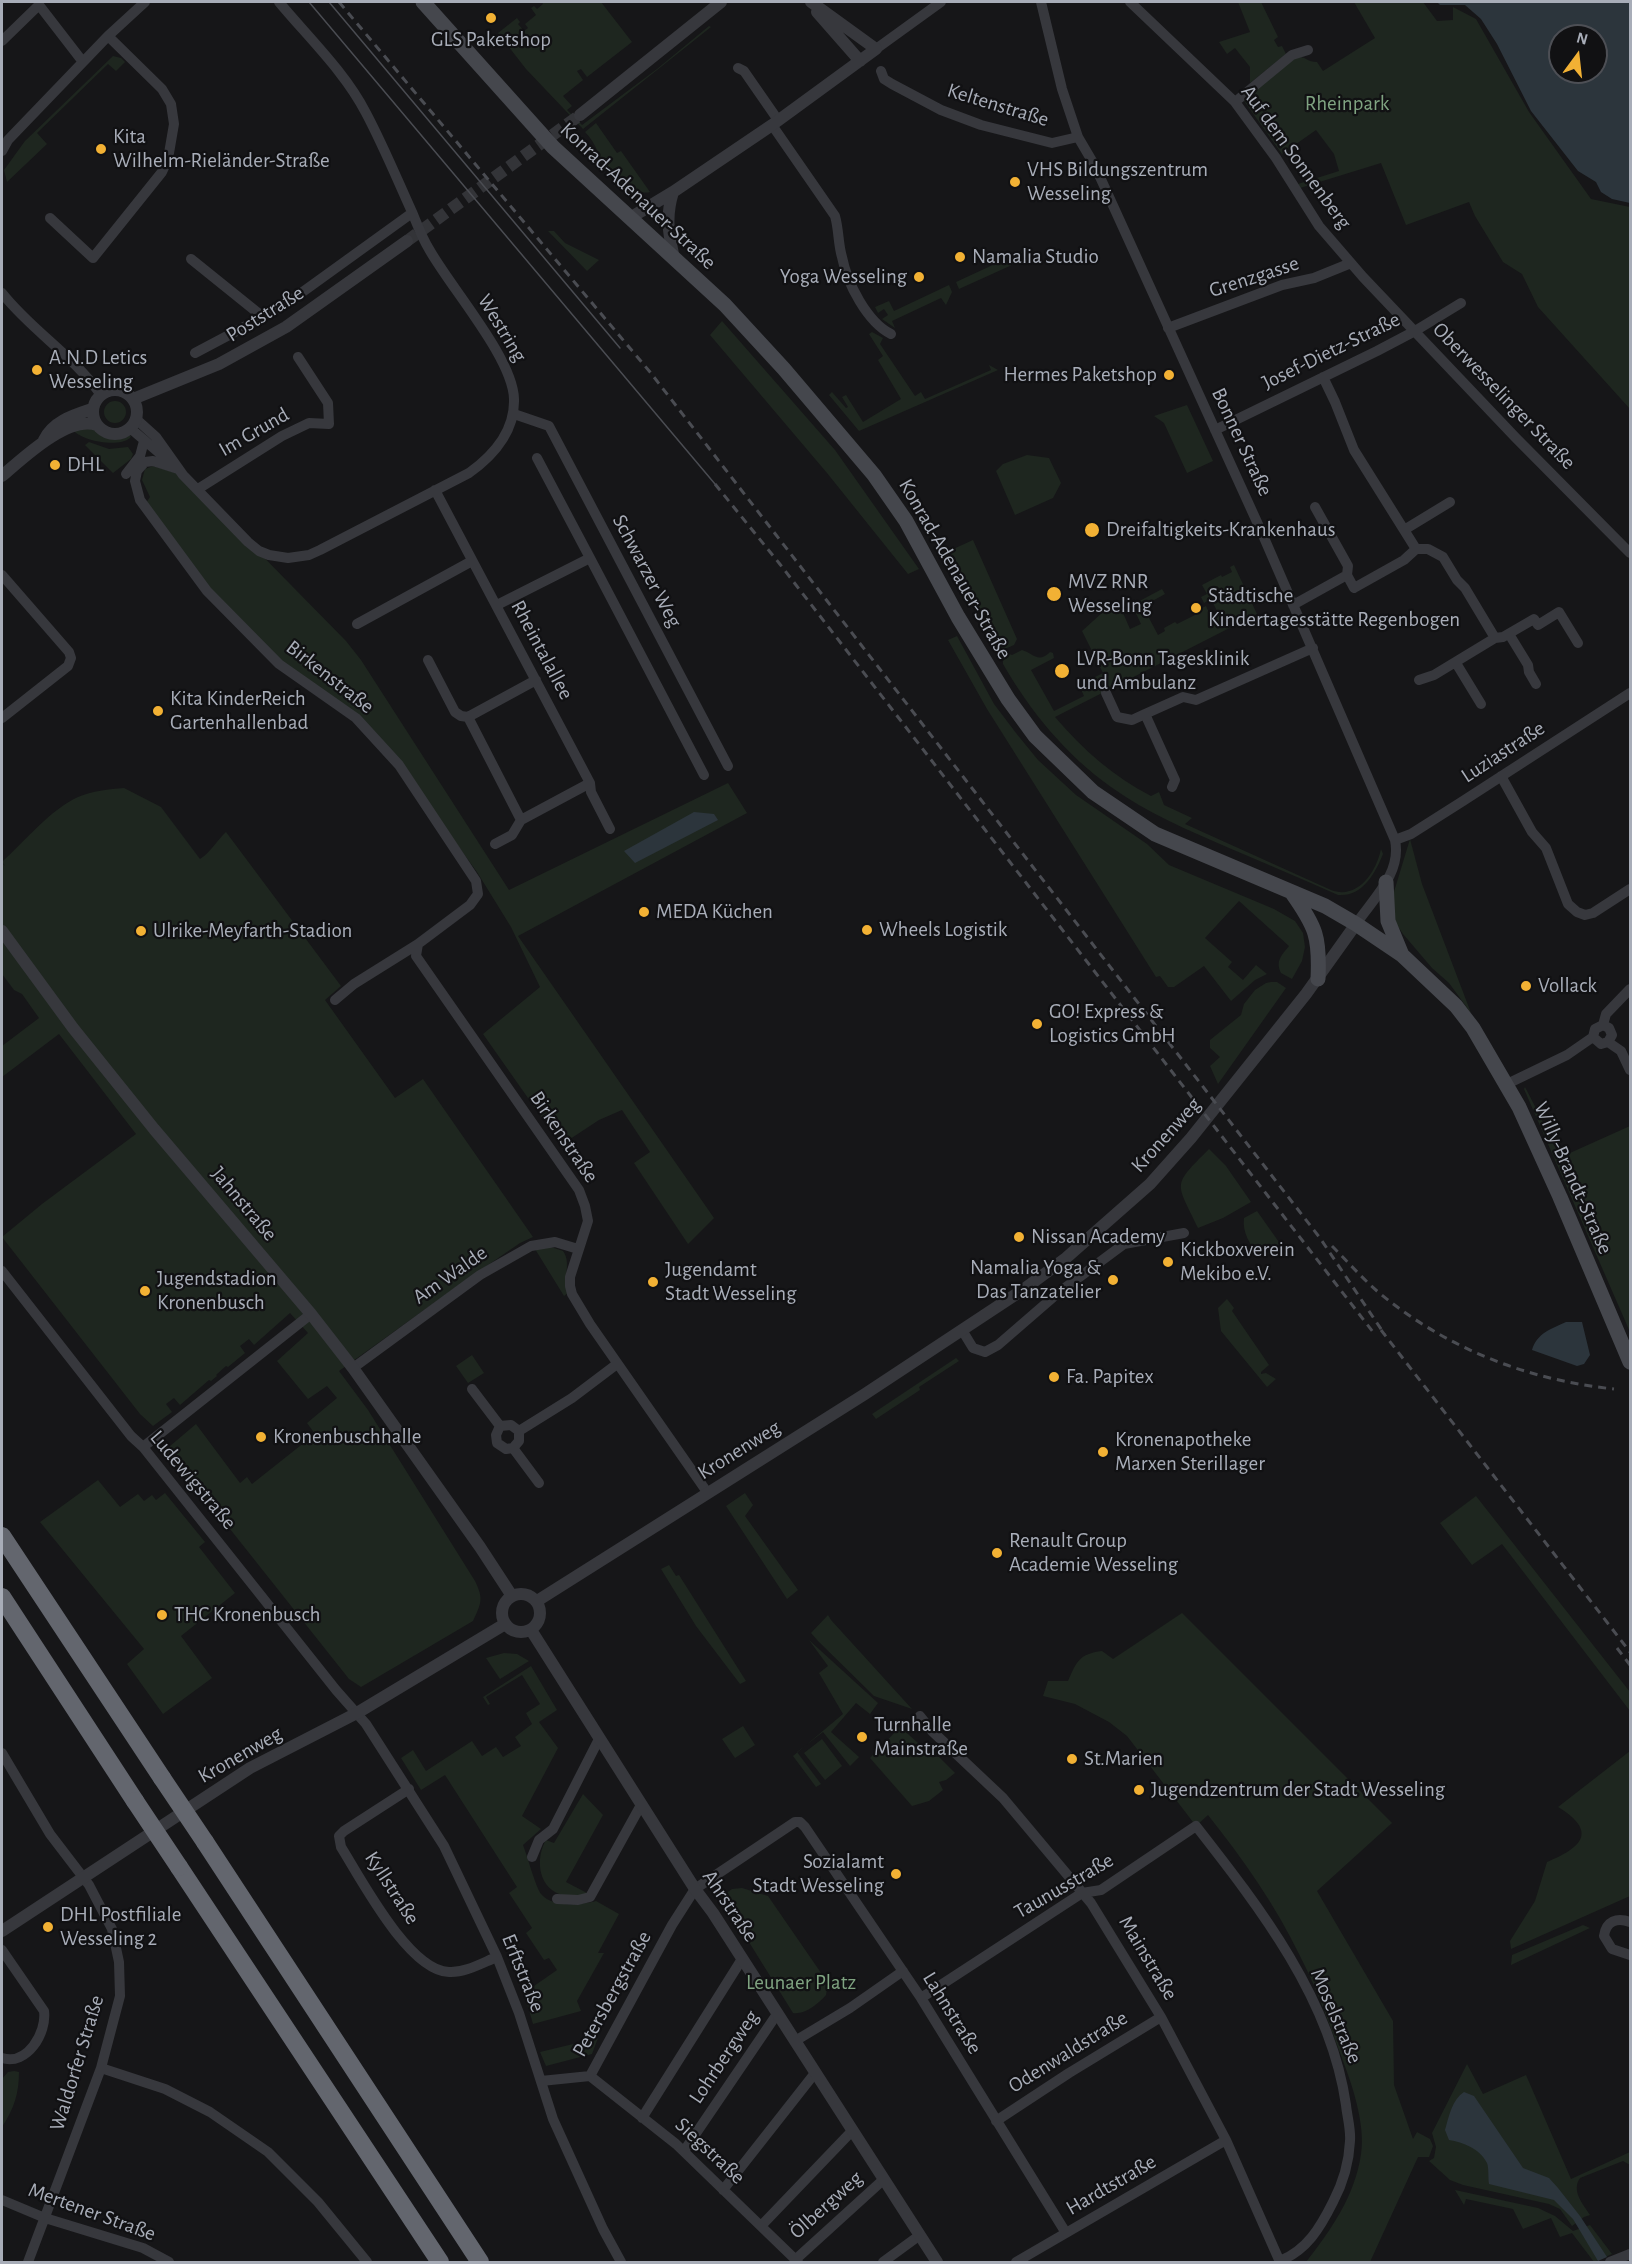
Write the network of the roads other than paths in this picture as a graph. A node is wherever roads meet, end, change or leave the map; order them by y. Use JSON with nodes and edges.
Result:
{"nodes":[{"id":1,"x":145,"y":2,"type":"edge"},
{"id":2,"x":279,"y":2,"type":"edge"},
{"id":3,"x":423,"y":2,"type":"edge"},
{"id":4,"x":721,"y":2,"type":"edge"},
{"id":5,"x":805,"y":2,"type":"edge"},
{"id":6,"x":811,"y":2,"type":"edge"},
{"id":7,"x":941,"y":2,"type":"edge"},
{"id":8,"x":1041,"y":2,"type":"edge"},
{"id":9,"x":1130,"y":2,"type":"edge"},
{"id":10,"x":108,"y":36,"type":"junction"},
{"id":11,"x":2,"y":41,"type":"edge"},
{"id":12,"x":876,"y":49,"type":"junction"},
{"id":13,"x":1308,"y":50,"type":"dead end"},
{"id":14,"x":860,"y":61,"type":"junction"},
{"id":15,"x":84,"y":62,"type":"junction"},
{"id":16,"x":738,"y":68,"type":"dead end"},
{"id":17,"x":880,"y":71,"type":"dead end"},
{"id":18,"x":1234,"y":102,"type":"junction"},
{"id":19,"x":580,"y":115,"type":"tunnel mouth"},
{"id":20,"x":775,"y":122,"type":"junction"},
{"id":21,"x":1078,"y":137,"type":"junction"},
{"id":22,"x":2,"y":151,"type":"edge"},
{"id":23,"x":673,"y":192,"type":"junction"},
{"id":24,"x":412,"y":213,"type":"junction"},
{"id":25,"x":50,"y":218,"type":"dead end"},
{"id":26,"x":630,"y":218,"type":"junction"},
{"id":27,"x":407,"y":241,"type":"tunnel mouth"},
{"id":28,"x":191,"y":259,"type":"dead end"},
{"id":29,"x":674,"y":259,"type":"junction"},
{"id":30,"x":1352,"y":263,"type":"junction"},
{"id":31,"x":2,"y":293,"type":"edge"},
{"id":32,"x":1461,"y":303,"type":"dead end"},
{"id":33,"x":263,"y":317,"type":"junction"},
{"id":34,"x":1168,"y":328,"type":"junction"},
{"id":35,"x":1415,"y":331,"type":"junction"},
{"id":36,"x":891,"y":334,"type":"dead end"},
{"id":37,"x":195,"y":353,"type":"dead end"},
{"id":38,"x":298,"y":357,"type":"dead end"},
{"id":39,"x":1323,"y":377,"type":"junction"},
{"id":40,"x":101,"y":395,"type":"junction"},
{"id":41,"x":133,"y":399,"type":"junction"},
{"id":42,"x":92,"y":409,"type":"junction"},
{"id":43,"x":514,"y":414,"type":"junction"},
{"id":44,"x":133,"y":424,"type":"junction"},
{"id":45,"x":97,"y":425,"type":"junction"},
{"id":46,"x":1215,"y":430,"type":"junction"},
{"id":47,"x":144,"y":441,"type":"junction"},
{"id":48,"x":41,"y":444,"type":"junction"},
{"id":49,"x":537,"y":458,"type":"dead end"},
{"id":50,"x":178,"y":469,"type":"junction"},
{"id":51,"x":126,"y":474,"type":"dead end"},
{"id":52,"x":2,"y":476,"type":"edge"},
{"id":53,"x":198,"y":489,"type":"junction"},
{"id":54,"x":435,"y":490,"type":"junction"},
{"id":55,"x":1450,"y":502,"type":"dead end"},
{"id":56,"x":1315,"y":507,"type":"dead end"},
{"id":57,"x":1404,"y":530,"type":"junction"},
{"id":58,"x":1416,"y":549,"type":"junction"},
{"id":59,"x":1630,"y":554,"type":"edge"},
{"id":60,"x":590,"y":558,"type":"junction"},
{"id":61,"x":472,"y":561,"type":"junction"},
{"id":62,"x":2,"y":575,"type":"edge"},
{"id":63,"x":1347,"y":575,"type":"junction"},
{"id":64,"x":1293,"y":604,"type":"junction"},
{"id":65,"x":497,"y":605,"type":"junction"},
{"id":66,"x":357,"y":624,"type":"dead end"},
{"id":67,"x":1509,"y":634,"type":"junction"},
{"id":68,"x":1495,"y":638,"type":"junction"},
{"id":69,"x":1578,"y":643,"type":"dead end"},
{"id":70,"x":1313,"y":648,"type":"junction"},
{"id":71,"x":428,"y":660,"type":"dead end"},
{"id":72,"x":1456,"y":663,"type":"junction"},
{"id":73,"x":536,"y":680,"type":"junction"},
{"id":74,"x":1419,"y":680,"type":"dead end"},
{"id":75,"x":1536,"y":684,"type":"dead end"},
{"id":76,"x":1106,"y":693,"type":"dead end"},
{"id":77,"x":1630,"y":693,"type":"edge"},
{"id":78,"x":1480,"y":704,"type":"dead end"},
{"id":79,"x":2,"y":705,"type":"edge"},
{"id":80,"x":14,"y":709,"type":"junction"},
{"id":81,"x":1145,"y":714,"type":"junction"},
{"id":82,"x":468,"y":717,"type":"junction"},
{"id":83,"x":2,"y":718,"type":"edge"},
{"id":84,"x":728,"y":766,"type":"dead end"},
{"id":85,"x":704,"y":775,"type":"dead end"},
{"id":86,"x":1501,"y":776,"type":"junction"},
{"id":87,"x":590,"y":783,"type":"junction"},
{"id":88,"x":1172,"y":787,"type":"dead end"},
{"id":89,"x":521,"y":820,"type":"junction"},
{"id":90,"x":610,"y":829,"type":"dead end"},
{"id":91,"x":1395,"y":840,"type":"junction"},
{"id":92,"x":495,"y":844,"type":"dead end"},
{"id":93,"x":1386,"y":882,"type":"junction"},
{"id":94,"x":1630,"y":889,"type":"edge"},
{"id":95,"x":1290,"y":891,"type":"junction"},
{"id":96,"x":1356,"y":924,"type":"junction"},
{"id":97,"x":2,"y":931,"type":"edge"},
{"id":98,"x":418,"y":944,"type":"junction"},
{"id":99,"x":1402,"y":956,"type":"junction"},
{"id":100,"x":1318,"y":979,"type":"junction"},
{"id":101,"x":1630,"y":989,"type":"edge"},
{"id":102,"x":335,"y":1000,"type":"dead end"},
{"id":103,"x":1603,"y":1025,"type":"junction"},
{"id":104,"x":1593,"y":1037,"type":"junction"},
{"id":105,"x":1608,"y":1042,"type":"junction"},
{"id":106,"x":1485,"y":1047,"type":"joint"},
{"id":107,"x":1630,"y":1070,"type":"edge"},
{"id":108,"x":1507,"y":1084,"type":"junction"},
{"id":109,"x":1184,"y":1233,"type":"dead end"},
{"id":110,"x":578,"y":1249,"type":"junction"},
{"id":111,"x":2,"y":1270,"type":"edge"},
{"id":112,"x":312,"y":1314,"type":"junction"},
{"id":113,"x":962,"y":1330,"type":"junction"},
{"id":114,"x":1630,"y":1362,"type":"edge"},
{"id":115,"x":617,"y":1364,"type":"junction"},
{"id":116,"x":353,"y":1368,"type":"junction"},
{"id":117,"x":472,"y":1389,"type":"dead end"},
{"id":118,"x":500,"y":1426,"type":"junction"},
{"id":119,"x":519,"y":1431,"type":"junction"},
{"id":120,"x":143,"y":1447,"type":"junction"},
{"id":121,"x":513,"y":1448,"type":"junction"},
{"id":122,"x":539,"y":1483,"type":"dead end"},
{"id":123,"x":707,"y":1492,"type":"junction"},
{"id":124,"x":2,"y":1536,"type":"edge"},
{"id":125,"x":512,"y":1596,"type":"junction"},
{"id":126,"x":2,"y":1598,"type":"edge"},
{"id":127,"x":537,"y":1601,"type":"junction"},
{"id":128,"x":505,"y":1624,"type":"junction"},
{"id":129,"x":531,"y":1630,"type":"junction"},
{"id":130,"x":357,"y":1713,"type":"junction"},
{"id":131,"x":920,"y":1716,"type":"dead end"},
{"id":132,"x":599,"y":1739,"type":"junction"},
{"id":133,"x":2,"y":1753,"type":"edge"},
{"id":134,"x":409,"y":1789,"type":"junction"},
{"id":135,"x":641,"y":1805,"type":"junction"},
{"id":136,"x":1196,"y":1826,"type":"joint"},
{"id":137,"x":532,"y":1857,"type":"dead end"},
{"id":138,"x":83,"y":1876,"type":"junction"},
{"id":139,"x":695,"y":1889,"type":"junction"},
{"id":140,"x":1082,"y":1893,"type":"junction"},
{"id":141,"x":557,"y":1899,"type":"dead end"},
{"id":142,"x":1630,"y":1922,"type":"edge"},
{"id":143,"x":2,"y":1931,"type":"edge"},
{"id":144,"x":2,"y":1950,"type":"edge"},
{"id":145,"x":1630,"y":1955,"type":"edge"},
{"id":146,"x":497,"y":1957,"type":"junction"},
{"id":147,"x":742,"y":1959,"type":"junction"},
{"id":148,"x":903,"y":1971,"type":"junction"},
{"id":149,"x":921,"y":1998,"type":"junction"},
{"id":150,"x":777,"y":2014,"type":"junction"},
{"id":151,"x":1161,"y":2017,"type":"junction"},
{"id":152,"x":795,"y":2041,"type":"junction"},
{"id":153,"x":2,"y":2058,"type":"edge"},
{"id":154,"x":101,"y":2068,"type":"junction"},
{"id":155,"x":815,"y":2073,"type":"junction"},
{"id":156,"x":590,"y":2076,"type":"junction"},
{"id":157,"x":541,"y":2081,"type":"junction"},
{"id":158,"x":642,"y":2118,"type":"junction"},
{"id":159,"x":996,"y":2121,"type":"junction"},
{"id":160,"x":852,"y":2131,"type":"junction"},
{"id":161,"x":1226,"y":2140,"type":"junction"},
{"id":162,"x":684,"y":2151,"type":"junction"},
{"id":163,"x":883,"y":2180,"type":"junction"},
{"id":164,"x":723,"y":2190,"type":"junction"},
{"id":165,"x":2,"y":2200,"type":"edge"},
{"id":166,"x":45,"y":2218,"type":"junction"},
{"id":167,"x":761,"y":2226,"type":"junction"},
{"id":168,"x":1066,"y":2233,"type":"junction"},
{"id":169,"x":920,"y":2235,"type":"junction"},
{"id":170,"x":1630,"y":2254,"type":"edge"},
{"id":171,"x":797,"y":2261,"type":"edge"},
{"id":172,"x":28,"y":2262,"type":"edge"},
{"id":173,"x":169,"y":2262,"type":"edge"},
{"id":174,"x":367,"y":2262,"type":"edge"},
{"id":175,"x":440,"y":2262,"type":"edge"},
{"id":176,"x":480,"y":2262,"type":"edge"},
{"id":177,"x":621,"y":2262,"type":"edge"},
{"id":178,"x":883,"y":2262,"type":"edge"},
{"id":179,"x":937,"y":2262,"type":"edge"},
{"id":180,"x":1016,"y":2262,"type":"edge"},
{"id":181,"x":1280,"y":2262,"type":"edge"},
{"id":182,"x":1610,"y":2262,"type":"edge"}],
"edges":[{"from":1,"to":10,"type":"street"},
{"from":2,"to":24,"type":"street","name":"Westring"},
{"from":3,"to":26,"type":"main road","name":"Konrad-Adenauer-Straße"},
{"from":4,"to":19,"type":"street"},
{"from":5,"to":14,"type":"street"},
{"from":6,"to":12,"type":"street"},
{"from":7,"to":12,"type":"street"},
{"from":8,"to":21,"type":"street","name":"Bonner Straße"},
{"from":9,"to":18,"type":"street","name":"Auf dem Sonnenberg"},
{"from":10,"to":15,"type":"street"},
{"from":10,"to":25,"type":"street"},
{"from":11,"to":15,"type":"street"},
{"from":12,"to":14,"type":"street"},
{"from":13,"to":18,"type":"street"},
{"from":14,"to":20,"type":"street"},
{"from":15,"to":22,"type":"street"},
{"from":16,"to":20,"type":"street"},
{"from":17,"to":21,"type":"street","name":"Keltenstraße"},
{"from":18,"to":30,"type":"street","name":"Auf dem Sonnenberg"},
{"from":20,"to":23,"type":"street"},
{"from":20,"to":36,"type":"street"},
{"from":21,"to":34,"type":"street","name":"Bonner Straße"},
{"from":23,"to":26,"type":"street"},
{"from":23,"to":29,"type":"street"},
{"from":24,"to":33,"type":"street"},
{"from":24,"to":43,"type":"street","name":"Westring"},
{"from":26,"to":29,"type":"main road","name":"Konrad-Adenauer-Straße"},
{"from":27,"to":41,"type":"street","name":"Poststraße"},
{"from":28,"to":33,"type":"street"},
{"from":29,"to":95,"type":"main road","name":"Konrad-Adenauer-Straße"},
{"from":30,"to":34,"type":"street","name":"Grenzgasse"},
{"from":30,"to":35,"type":"street","name":"Oberwesselinger Straße"},
{"from":31,"to":40,"type":"street"},
{"from":32,"to":35,"type":"street","name":"Josef-Dietz-Straße"},
{"from":33,"to":37,"type":"street"},
{"from":34,"to":46,"type":"street","name":"Bonner Straße"},
{"from":35,"to":39,"type":"street","name":"Josef-Dietz-Straße"},
{"from":35,"to":59,"type":"street","name":"Oberwesselinger Straße"},
{"from":38,"to":53,"type":"street","name":"Im Grund"},
{"from":39,"to":46,"type":"street","name":"Josef-Dietz-Straße"},
{"from":39,"to":57,"type":"street"},
{"from":40,"to":41,"type":"street"},
{"from":40,"to":42,"type":"street"},
{"from":41,"to":44,"type":"street"},
{"from":42,"to":45,"type":"street"},
{"from":42,"to":48,"type":"street"},
{"from":43,"to":54,"type":"street"},
{"from":43,"to":84,"type":"street","name":"Schwarzer Weg"},
{"from":44,"to":45,"type":"street"},
{"from":44,"to":47,"type":"street"},
{"from":44,"to":50,"type":"street"},
{"from":45,"to":48,"type":"street"},
{"from":46,"to":64,"type":"street","name":"Bonner Straße"},
{"from":47,"to":50,"type":"street"},
{"from":47,"to":51,"type":"street"},
{"from":48,"to":52,"type":"street"},
{"from":49,"to":60,"type":"street"},
{"from":50,"to":53,"type":"street"},
{"from":50,"to":98,"type":"street","name":"Birkenstraße"},
{"from":53,"to":54,"type":"street"},
{"from":54,"to":61,"type":"street","name":"Rheintalallee"},
{"from":55,"to":57,"type":"street"},
{"from":56,"to":63,"type":"street"},
{"from":57,"to":58,"type":"street"},
{"from":58,"to":63,"type":"street"},
{"from":58,"to":68,"type":"street"},
{"from":60,"to":65,"type":"street"},
{"from":60,"to":85,"type":"street"},
{"from":61,"to":65,"type":"street","name":"Rheintalallee"},
{"from":61,"to":66,"type":"street"},
{"from":62,"to":80,"type":"street"},
{"from":63,"to":64,"type":"street"},
{"from":64,"to":70,"type":"street","name":"Bonner Straße"},
{"from":65,"to":73,"type":"street","name":"Rheintalallee"},
{"from":67,"to":68,"type":"street"},
{"from":67,"to":69,"type":"street"},
{"from":67,"to":75,"type":"street"},
{"from":68,"to":72,"type":"street"},
{"from":70,"to":81,"type":"street"},
{"from":70,"to":91,"type":"street","name":"Bonner Straße"},
{"from":71,"to":82,"type":"street"},
{"from":72,"to":74,"type":"street"},
{"from":72,"to":78,"type":"street"},
{"from":73,"to":82,"type":"street"},
{"from":73,"to":87,"type":"street","name":"Rheintalallee"},
{"from":76,"to":81,"type":"street"},
{"from":77,"to":86,"type":"street","name":"Luziastraße"},
{"from":79,"to":80,"type":"street"},
{"from":80,"to":83,"type":"street"},
{"from":81,"to":88,"type":"street"},
{"from":82,"to":89,"type":"street"},
{"from":86,"to":91,"type":"street","name":"Luziastraße"},
{"from":86,"to":94,"type":"street"},
{"from":87,"to":89,"type":"street"},
{"from":87,"to":90,"type":"street","name":"Rheintalallee"},
{"from":89,"to":92,"type":"street"},
{"from":91,"to":93,"type":"street","name":"Bonner Straße"},
{"from":93,"to":96,"type":"street","name":"Bonner Straße"},
{"from":93,"to":99,"type":"main road"},
{"from":95,"to":96,"type":"main road","name":"Konrad-Adenauer-Straße"},
{"from":95,"to":100,"type":"main road"},
{"from":96,"to":99,"type":"main road","name":"Konrad-Adenauer-Straße"},
{"from":96,"to":100,"type":"street","name":"Kronenweg"},
{"from":97,"to":112,"type":"street","name":"Jahnstraße"},
{"from":98,"to":102,"type":"street","name":"Birkenstraße"},
{"from":98,"to":110,"type":"street","name":"Birkenstraße"},
{"from":99,"to":106,"type":"main road","name":"Konrad-Adenauer-Straße"},
{"from":100,"to":113,"type":"street","name":"Kronenweg"},
{"from":101,"to":103,"type":"street"},
{"from":103,"to":104,"type":"street"},
{"from":103,"to":105,"type":"street"},
{"from":104,"to":105,"type":"street"},
{"from":104,"to":108,"type":"street"},
{"from":105,"to":107,"type":"street"},
{"from":106,"to":108,"type":"main road","name":"Willy-Brandt-Straße"},
{"from":108,"to":114,"type":"main road","name":"Willy-Brandt-Straße"},
{"from":109,"to":113,"type":"street"},
{"from":110,"to":115,"type":"street","name":"Birkenstraße"},
{"from":110,"to":116,"type":"street","name":"Am Walde"},
{"from":111,"to":120,"type":"street","name":"Ludewigstraße"},
{"from":112,"to":116,"type":"street","name":"Jahnstraße"},
{"from":112,"to":120,"type":"street"},
{"from":113,"to":123,"type":"street","name":"Kronenweg"},
{"from":115,"to":119,"type":"street"},
{"from":115,"to":123,"type":"street","name":"Birkenstraße"},
{"from":116,"to":125,"type":"street","name":"Jahnstraße"},
{"from":117,"to":118,"type":"street"},
{"from":118,"to":119,"type":"street"},
{"from":118,"to":121,"type":"street"},
{"from":119,"to":121,"type":"street"},
{"from":120,"to":130,"type":"street","name":"Ludewigstraße"},
{"from":121,"to":122,"type":"street"},
{"from":123,"to":127,"type":"street","name":"Kronenweg"},
{"from":124,"to":176,"type":"highway","bridge":true},
{"from":125,"to":127,"type":"street"},
{"from":125,"to":128,"type":"street"},
{"from":126,"to":175,"type":"highway","bridge":true},
{"from":127,"to":129,"type":"street"},
{"from":128,"to":129,"type":"street"},
{"from":128,"to":130,"type":"street","name":"Kronenweg"},
{"from":129,"to":132,"type":"street","name":"Ahrstraße"},
{"from":130,"to":134,"type":"street","name":"Erftstraße"},
{"from":130,"to":138,"type":"street","name":"Kronenweg"},
{"from":131,"to":140,"type":"street","name":"Mainstraße"},
{"from":132,"to":135,"type":"street","name":"Ahrstraße"},
{"from":132,"to":137,"type":"street"},
{"from":133,"to":138,"type":"street","name":"Waldorfer Straße"},
{"from":134,"to":146,"type":"street","name":"Erftstraße"},
{"from":134,"to":146,"type":"street","name":"Kyllstraße"},
{"from":135,"to":139,"type":"street","name":"Ahrstraße"},
{"from":135,"to":141,"type":"street"},
{"from":136,"to":140,"type":"street","name":"Taunusstraße"},
{"from":136,"to":181,"type":"street","name":"Moselstraße"},
{"from":138,"to":143,"type":"street","name":"Kronenweg"},
{"from":138,"to":154,"type":"street","name":"Waldorfer Straße"},
{"from":139,"to":147,"type":"street","name":"Ahrstraße"},
{"from":139,"to":148,"type":"street","name":"Lahnstraße"},
{"from":139,"to":156,"type":"street","name":"Petersbergstraße"},
{"from":140,"to":149,"type":"street","name":"Taunusstraße"},
{"from":140,"to":151,"type":"street","name":"Mainstraße"},
{"from":142,"to":145,"type":"street"},
{"from":144,"to":153,"type":"street"},
{"from":146,"to":157,"type":"street","name":"Erftstraße"},
{"from":147,"to":150,"type":"street","name":"Ahrstraße"},
{"from":147,"to":158,"type":"street"},
{"from":148,"to":149,"type":"street","name":"Lahnstraße"},
{"from":148,"to":152,"type":"street"},
{"from":149,"to":159,"type":"street","name":"Lahnstraße"},
{"from":150,"to":152,"type":"street","name":"Ahrstraße"},
{"from":150,"to":162,"type":"street","name":"Lohrbergweg"},
{"from":151,"to":159,"type":"street","name":"Odenwaldstraße"},
{"from":151,"to":161,"type":"street","name":"Mainstraße"},
{"from":152,"to":155,"type":"street","name":"Ahrstraße"},
{"from":154,"to":166,"type":"street","name":"Waldorfer Straße"},
{"from":154,"to":174,"type":"street"},
{"from":155,"to":160,"type":"street","name":"Ahrstraße"},
{"from":155,"to":164,"type":"street"},
{"from":156,"to":157,"type":"street","name":"Petersbergstraße"},
{"from":156,"to":158,"type":"street","name":"Siegstraße"},
{"from":157,"to":177,"type":"street","name":"Erftstraße"},
{"from":158,"to":162,"type":"street","name":"Siegstraße"},
{"from":159,"to":168,"type":"street","name":"Lahnstraße"},
{"from":160,"to":163,"type":"street","name":"Ahrstraße"},
{"from":160,"to":167,"type":"street"},
{"from":161,"to":168,"type":"street","name":"Hardtstraße"},
{"from":161,"to":181,"type":"street","name":"Mainstraße"},
{"from":162,"to":164,"type":"street","name":"Siegstraße"},
{"from":163,"to":169,"type":"street","name":"Ahrstraße"},
{"from":163,"to":171,"type":"street","name":"Ölbergweg"},
{"from":164,"to":167,"type":"street","name":"Siegstraße"},
{"from":165,"to":166,"type":"street","name":"Mertener Straße"},
{"from":166,"to":172,"type":"street","name":"Waldorfer Straße"},
{"from":166,"to":173,"type":"street","name":"Mertener Straße"},
{"from":167,"to":171,"type":"street","name":"Siegstraße"},
{"from":168,"to":180,"type":"street","name":"Hardtstraße"},
{"from":169,"to":178,"type":"street"},
{"from":169,"to":179,"type":"street","name":"Ahrstraße"},
{"from":170,"to":182,"type":"street"}]}
